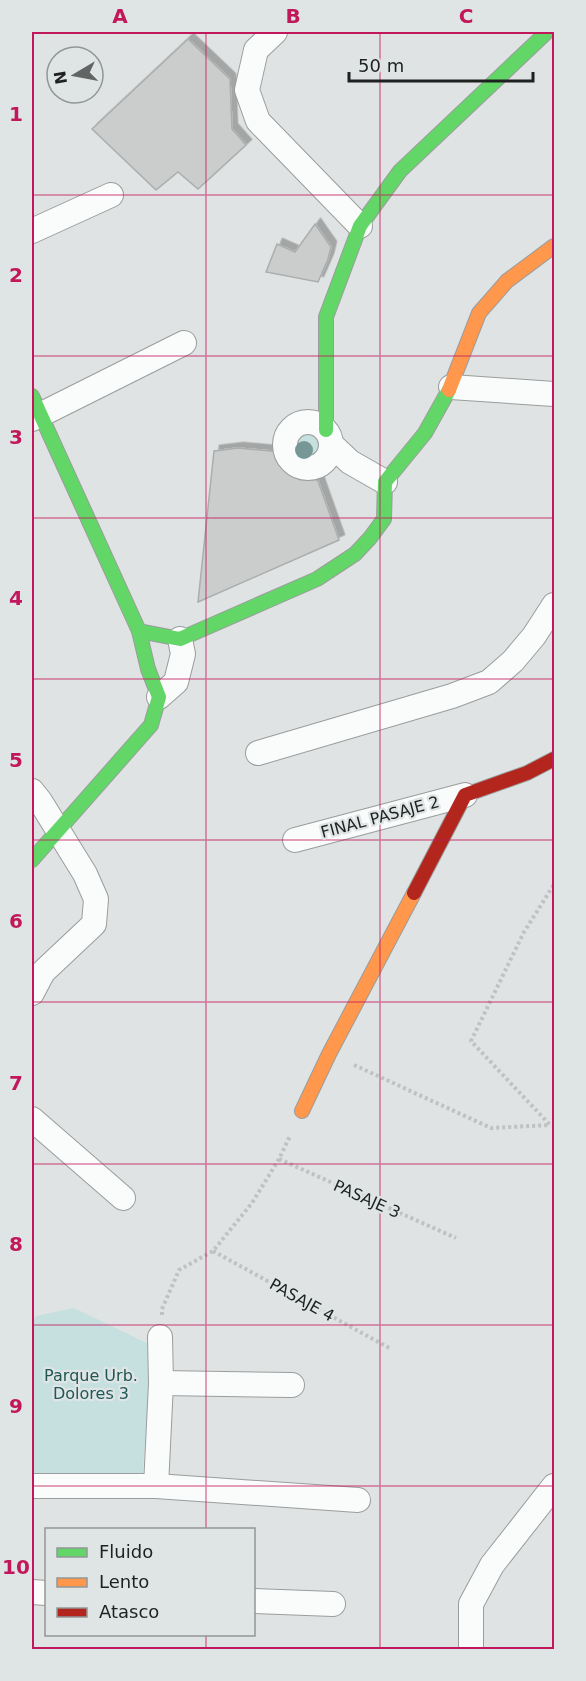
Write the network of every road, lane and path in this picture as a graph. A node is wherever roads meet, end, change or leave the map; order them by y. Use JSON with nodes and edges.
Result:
{"nodes":[{"id":1,"x":275,"y":32,"type":"edge"},
{"id":2,"x":547,"y":32,"type":"edge"},
{"id":3,"x":111,"y":195,"type":"dead end"},
{"id":4,"x":360,"y":226,"type":"junction"},
{"id":5,"x":32,"y":231,"type":"edge"},
{"id":6,"x":555,"y":246,"type":"edge"},
{"id":7,"x":184,"y":343,"type":"dead end"},
{"id":8,"x":451,"y":387,"type":"junction"},
{"id":9,"x":555,"y":394,"type":"edge"},
{"id":10,"x":34,"y":410,"type":"edge"},
{"id":11,"x":329,"y":437,"type":"joint"},
{"id":12,"x":385,"y":482,"type":"junction"},
{"id":13,"x":555,"y":605,"type":"edge"},
{"id":14,"x":139,"y":631,"type":"junction"},
{"id":15,"x":180,"y":639,"type":"junction"},
{"id":16,"x":159,"y":697,"type":"junction"},
{"id":17,"x":258,"y":753,"type":"dead end"},
{"id":18,"x":555,"y":759,"type":"edge"},
{"id":19,"x":32,"y":791,"type":"edge"},
{"id":20,"x":465,"y":795,"type":"junction"},
{"id":21,"x":58,"y":830,"type":"junction"},
{"id":22,"x":295,"y":840,"type":"dead end"},
{"id":23,"x":32,"y":860,"type":"edge"},
{"id":24,"x":555,"y":886,"type":"edge"},
{"id":25,"x":32,"y":993,"type":"edge"},
{"id":26,"x":328,"y":1054,"type":"junction"},
{"id":27,"x":302,"y":1111,"type":"joint"},
{"id":28,"x":32,"y":1119,"type":"edge"},
{"id":29,"x":552,"y":1126,"type":"edge"},
{"id":30,"x":279,"y":1159,"type":"junction"},
{"id":31,"x":123,"y":1198,"type":"dead end"},
{"id":32,"x":456,"y":1238,"type":"dead end"},
{"id":33,"x":213,"y":1251,"type":"junction"},
{"id":34,"x":160,"y":1337,"type":"joint"},
{"id":35,"x":391,"y":1349,"type":"dead end"},
{"id":36,"x":161,"y":1383,"type":"junction"},
{"id":37,"x":292,"y":1385,"type":"dead end"},
{"id":38,"x":32,"y":1486,"type":"edge"},
{"id":39,"x":156,"y":1486,"type":"junction"},
{"id":40,"x":555,"y":1486,"type":"edge"},
{"id":41,"x":358,"y":1500,"type":"dead end"},
{"id":42,"x":255,"y":1600,"type":"edge"},
{"id":43,"x":333,"y":1604,"type":"dead end"},
{"id":44,"x":471,"y":1650,"type":"edge"}],
"edges":[{"from":1,"to":4,"type":"street"},
{"from":2,"to":4,"type":"street"},
{"from":3,"to":5,"type":"street"},
{"from":4,"to":11,"type":"street"},
{"from":6,"to":8,"type":"street"},
{"from":7,"to":10,"type":"street"},
{"from":8,"to":9,"type":"street"},
{"from":8,"to":12,"type":"street"},
{"from":10,"to":14,"type":"street"},
{"from":11,"to":12,"type":"street"},
{"from":12,"to":15,"type":"street"},
{"from":13,"to":17,"type":"street"},
{"from":14,"to":15,"type":"street"},
{"from":14,"to":16,"type":"street"},
{"from":15,"to":16,"type":"street"},
{"from":16,"to":21,"type":"street"},
{"from":18,"to":20,"type":"street"},
{"from":19,"to":21,"type":"street"},
{"from":20,"to":22,"type":"street","name":"FINAL PASAJE 2"},
{"from":20,"to":26,"type":"street"},
{"from":21,"to":23,"type":"street"},
{"from":21,"to":25,"type":"street"},
{"from":24,"to":29,"type":"path"},
{"from":26,"to":27,"type":"street"},
{"from":26,"to":29,"type":"path"},
{"from":27,"to":30,"type":"path"},
{"from":28,"to":31,"type":"street"},
{"from":30,"to":32,"type":"path","name":"PASAJE 3"},
{"from":30,"to":33,"type":"path"},
{"from":33,"to":34,"type":"path"},
{"from":33,"to":35,"type":"path","name":"PASAJE 4"},
{"from":34,"to":36,"type":"street"},
{"from":36,"to":37,"type":"street"},
{"from":36,"to":39,"type":"street"},
{"from":38,"to":39,"type":"street"},
{"from":39,"to":41,"type":"street"},
{"from":40,"to":44,"type":"street"},
{"from":42,"to":43,"type":"street"}]}
